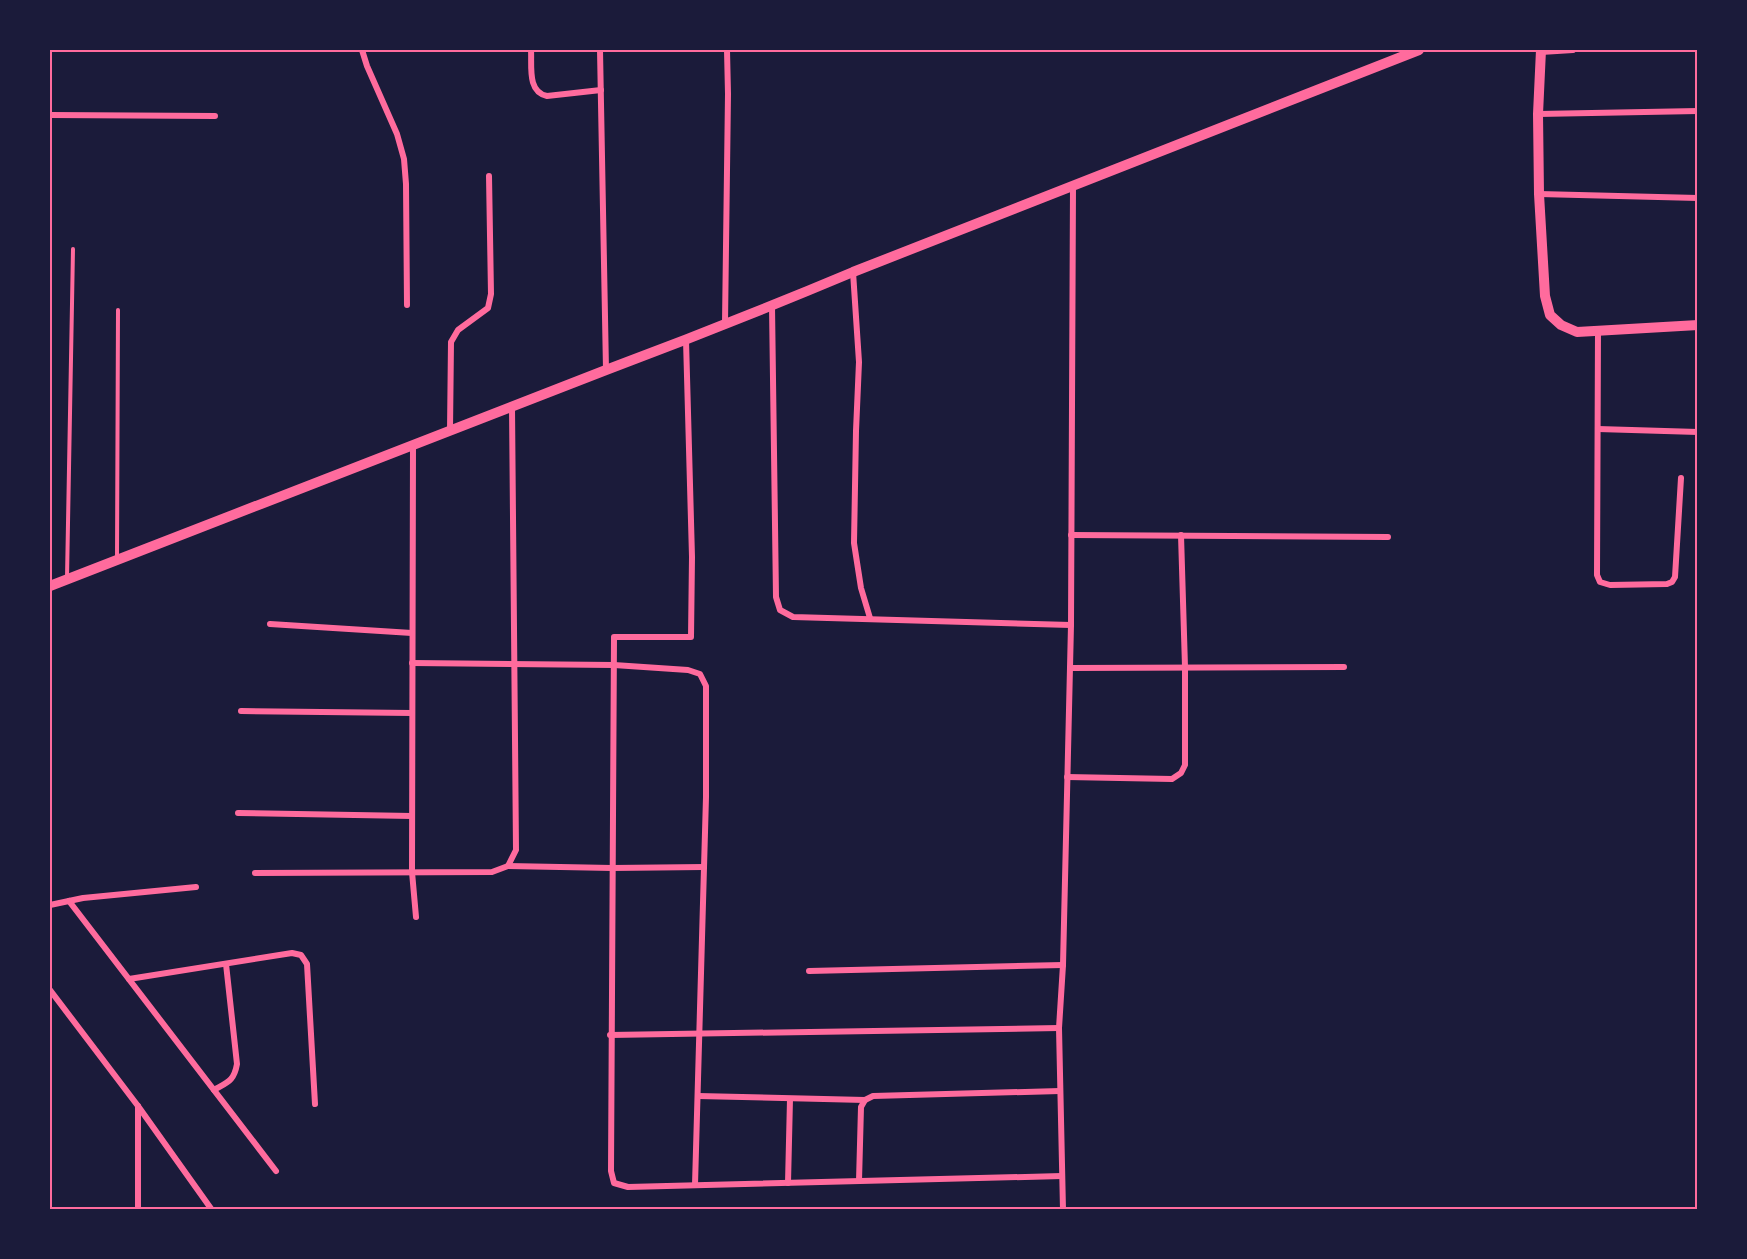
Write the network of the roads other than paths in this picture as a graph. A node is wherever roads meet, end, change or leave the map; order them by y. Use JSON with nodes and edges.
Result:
{"nodes":[{"id":1,"x":362,"y":50,"type":"edge"},
{"id":2,"x":531,"y":50,"type":"edge"},
{"id":3,"x":600,"y":50,"type":"edge"},
{"id":4,"x":727,"y":50,"type":"edge"},
{"id":5,"x":1419,"y":50,"type":"edge"},
{"id":6,"x":1573,"y":50,"type":"edge"},
{"id":7,"x":1541,"y":51,"type":"edge"},
{"id":8,"x":601,"y":90,"type":"junction"},
{"id":9,"x":1698,"y":111,"type":"edge"},
{"id":10,"x":1538,"y":114,"type":"junction"},
{"id":11,"x":50,"y":115,"type":"edge"},
{"id":12,"x":215,"y":116,"type":"dead end"},
{"id":13,"x":489,"y":176,"type":"dead end"},
{"id":14,"x":1072,"y":186,"type":"junction"},
{"id":15,"x":1539,"y":194,"type":"junction"},
{"id":16,"x":1698,"y":198,"type":"edge"},
{"id":17,"x":74,"y":249,"type":"dead end"},
{"id":18,"x":853,"y":272,"type":"junction"},
{"id":19,"x":407,"y":305,"type":"dead end"},
{"id":20,"x":772,"y":306,"type":"junction"},
{"id":21,"x":118,"y":310,"type":"dead end"},
{"id":22,"x":725,"y":323,"type":"junction"},
{"id":23,"x":1698,"y":325,"type":"edge"},
{"id":24,"x":1598,"y":331,"type":"junction"},
{"id":25,"x":686,"y":340,"type":"junction"},
{"id":26,"x":606,"y":370,"type":"junction"},
{"id":27,"x":512,"y":406,"type":"junction"},
{"id":28,"x":1598,"y":429,"type":"junction"},
{"id":29,"x":450,"y":430,"type":"junction"},
{"id":30,"x":1698,"y":432,"type":"edge"},
{"id":31,"x":412,"y":445,"type":"junction"},
{"id":32,"x":1682,"y":478,"type":"dead end"},
{"id":33,"x":1071,"y":535,"type":"junction"},
{"id":34,"x":1180,"y":535,"type":"junction"},
{"id":35,"x":1388,"y":537,"type":"dead end"},
{"id":36,"x":117,"y":559,"type":"junction"},
{"id":37,"x":67,"y":579,"type":"junction"},
{"id":38,"x":50,"y":586,"type":"edge"},
{"id":39,"x":870,"y":618,"type":"junction"},
{"id":40,"x":270,"y":624,"type":"dead end"},
{"id":41,"x":1071,"y":625,"type":"junction"},
{"id":42,"x":412,"y":633,"type":"junction"},
{"id":43,"x":412,"y":663,"type":"junction"},
{"id":44,"x":515,"y":664,"type":"junction"},
{"id":45,"x":614,"y":665,"type":"junction"},
{"id":46,"x":1344,"y":667,"type":"dead end"},
{"id":47,"x":1070,"y":668,"type":"junction"},
{"id":48,"x":1185,"y":668,"type":"junction"},
{"id":49,"x":241,"y":711,"type":"dead end"},
{"id":50,"x":412,"y":713,"type":"junction"},
{"id":51,"x":1067,"y":777,"type":"junction"},
{"id":52,"x":238,"y":813,"type":"dead end"},
{"id":53,"x":412,"y":816,"type":"junction"},
{"id":54,"x":508,"y":866,"type":"junction"},
{"id":55,"x":704,"y":867,"type":"junction"},
{"id":56,"x":612,"y":868,"type":"junction"},
{"id":57,"x":412,"y":872,"type":"junction"},
{"id":58,"x":255,"y":873,"type":"dead end"},
{"id":59,"x":196,"y":886,"type":"dead end"},
{"id":60,"x":69,"y":901,"type":"junction"},
{"id":61,"x":50,"y":905,"type":"edge"},
{"id":62,"x":417,"y":918,"type":"dead end"},
{"id":63,"x":226,"y":964,"type":"junction"},
{"id":64,"x":1063,"y":965,"type":"junction"},
{"id":65,"x":809,"y":971,"type":"dead end"},
{"id":66,"x":129,"y":979,"type":"junction"},
{"id":67,"x":50,"y":990,"type":"edge"},
{"id":68,"x":1059,"y":1028,"type":"junction"},
{"id":69,"x":610,"y":1035,"type":"junction"},
{"id":70,"x":700,"y":1035,"type":"junction"},
{"id":71,"x":214,"y":1090,"type":"junction"},
{"id":72,"x":1060,"y":1091,"type":"junction"},
{"id":73,"x":698,"y":1096,"type":"junction"},
{"id":74,"x":790,"y":1099,"type":"junction"},
{"id":75,"x":865,"y":1100,"type":"junction"},
{"id":76,"x":315,"y":1104,"type":"dead end"},
{"id":77,"x":138,"y":1106,"type":"junction"},
{"id":78,"x":276,"y":1171,"type":"dead end"},
{"id":79,"x":1062,"y":1176,"type":"junction"},
{"id":80,"x":859,"y":1181,"type":"junction"},
{"id":81,"x":788,"y":1183,"type":"junction"},
{"id":82,"x":695,"y":1185,"type":"junction"},
{"id":83,"x":138,"y":1209,"type":"edge"},
{"id":84,"x":212,"y":1209,"type":"edge"},
{"id":85,"x":1063,"y":1209,"type":"edge"}],
"edges":[{"from":1,"to":19,"type":"street"},
{"from":2,"to":8,"type":"street"},
{"from":3,"to":8,"type":"street"},
{"from":4,"to":22,"type":"street"},
{"from":5,"to":14,"type":"street"},
{"from":6,"to":7,"type":"street"},
{"from":7,"to":10,"type":"street"},
{"from":8,"to":26,"type":"street"},
{"from":9,"to":10,"type":"street"},
{"from":10,"to":15,"type":"street"},
{"from":11,"to":12,"type":"street"},
{"from":13,"to":29,"type":"street"},
{"from":14,"to":18,"type":"street"},
{"from":14,"to":33,"type":"street"},
{"from":15,"to":16,"type":"street"},
{"from":15,"to":24,"type":"street"},
{"from":17,"to":37,"type":"lane"},
{"from":18,"to":20,"type":"street"},
{"from":18,"to":39,"type":"street"},
{"from":20,"to":22,"type":"street"},
{"from":20,"to":39,"type":"street"},
{"from":21,"to":36,"type":"lane"},
{"from":22,"to":25,"type":"street"},
{"from":23,"to":24,"type":"street"},
{"from":24,"to":28,"type":"street"},
{"from":25,"to":26,"type":"street"},
{"from":25,"to":45,"type":"street"},
{"from":26,"to":27,"type":"street"},
{"from":27,"to":29,"type":"street"},
{"from":27,"to":44,"type":"street"},
{"from":28,"to":30,"type":"street"},
{"from":28,"to":32,"type":"street"},
{"from":29,"to":31,"type":"street"},
{"from":31,"to":36,"type":"street"},
{"from":31,"to":42,"type":"street"},
{"from":33,"to":34,"type":"street"},
{"from":33,"to":41,"type":"street"},
{"from":34,"to":35,"type":"street"},
{"from":34,"to":48,"type":"street"},
{"from":36,"to":37,"type":"street"},
{"from":37,"to":38,"type":"street"},
{"from":39,"to":41,"type":"street"},
{"from":40,"to":42,"type":"street"},
{"from":41,"to":47,"type":"street"},
{"from":42,"to":43,"type":"street"},
{"from":43,"to":44,"type":"street"},
{"from":43,"to":50,"type":"street"},
{"from":44,"to":45,"type":"street"},
{"from":44,"to":54,"type":"street"},
{"from":45,"to":55,"type":"street"},
{"from":45,"to":56,"type":"street"},
{"from":46,"to":48,"type":"street"},
{"from":47,"to":48,"type":"street"},
{"from":47,"to":51,"type":"street"},
{"from":48,"to":51,"type":"street"},
{"from":49,"to":50,"type":"street"},
{"from":50,"to":53,"type":"street"},
{"from":51,"to":64,"type":"street"},
{"from":52,"to":53,"type":"street"},
{"from":53,"to":57,"type":"street"},
{"from":54,"to":56,"type":"street"},
{"from":54,"to":57,"type":"street"},
{"from":55,"to":56,"type":"street"},
{"from":55,"to":70,"type":"street"},
{"from":56,"to":69,"type":"street"},
{"from":57,"to":58,"type":"street"},
{"from":57,"to":62,"type":"street"},
{"from":59,"to":60,"type":"street"},
{"from":60,"to":61,"type":"street"},
{"from":60,"to":66,"type":"street"},
{"from":63,"to":66,"type":"street"},
{"from":63,"to":71,"type":"street"},
{"from":63,"to":76,"type":"street"},
{"from":64,"to":65,"type":"street"},
{"from":64,"to":68,"type":"street"},
{"from":66,"to":71,"type":"street"},
{"from":67,"to":77,"type":"street"},
{"from":68,"to":70,"type":"street"},
{"from":68,"to":72,"type":"street"},
{"from":69,"to":70,"type":"street"},
{"from":69,"to":82,"type":"street"},
{"from":70,"to":73,"type":"street"},
{"from":71,"to":78,"type":"street"},
{"from":72,"to":75,"type":"street"},
{"from":72,"to":79,"type":"street"},
{"from":73,"to":74,"type":"street"},
{"from":73,"to":82,"type":"street"},
{"from":74,"to":75,"type":"street"},
{"from":74,"to":81,"type":"street"},
{"from":75,"to":80,"type":"street"},
{"from":77,"to":83,"type":"street"},
{"from":77,"to":84,"type":"street"},
{"from":79,"to":80,"type":"street"},
{"from":79,"to":85,"type":"street"},
{"from":80,"to":81,"type":"street"},
{"from":81,"to":82,"type":"street"}]}
